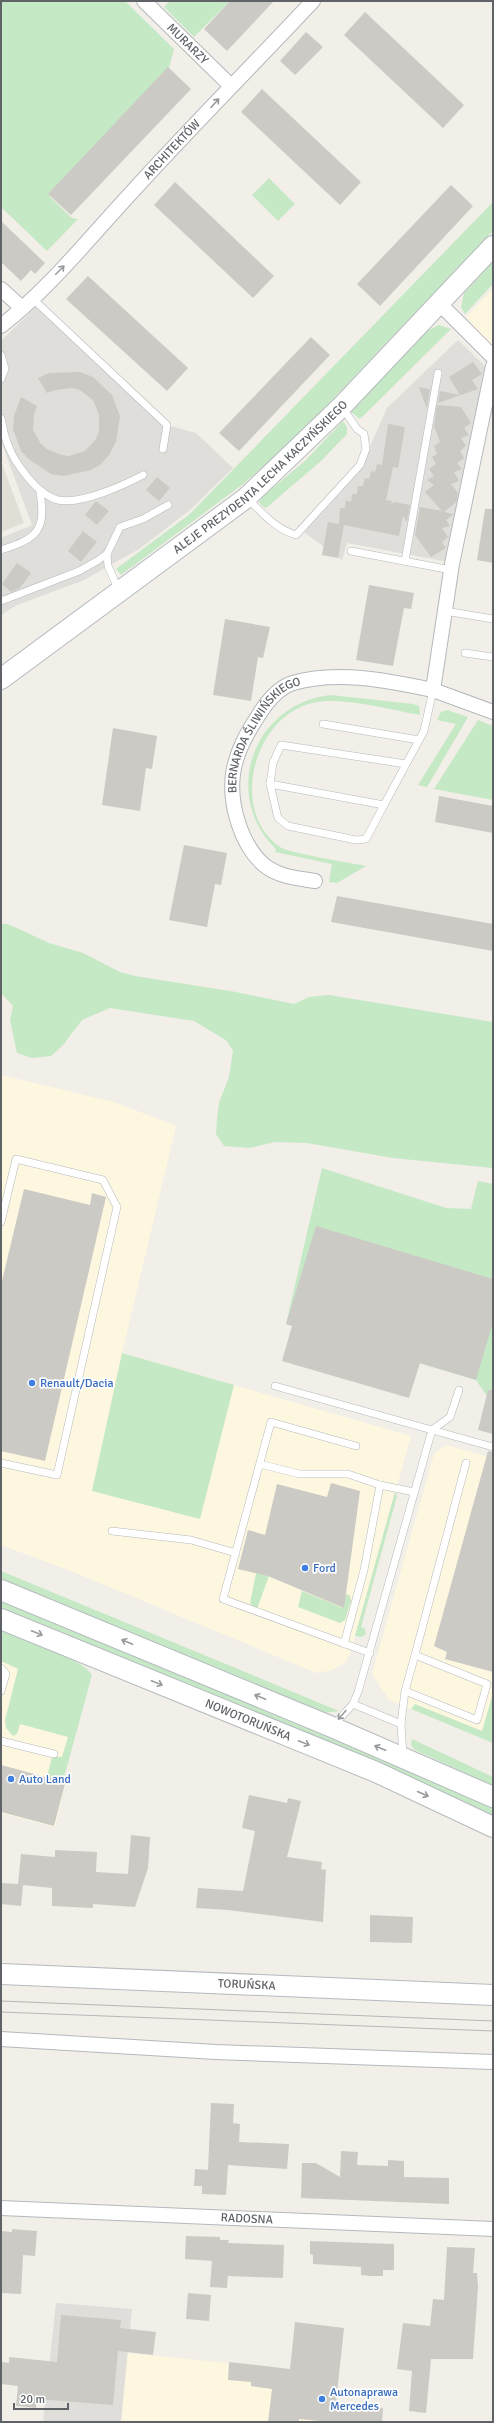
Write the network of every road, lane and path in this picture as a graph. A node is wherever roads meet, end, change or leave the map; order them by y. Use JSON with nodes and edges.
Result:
{"nodes":[{"id":1,"x":144,"y":1,"type":"edge"},
{"id":2,"x":313,"y":1,"type":"edge"},
{"id":3,"x":230,"y":86,"type":"junction"},
{"id":4,"x":493,"y":246,"type":"edge"},
{"id":5,"x":1,"y":289,"type":"edge"},
{"id":6,"x":32,"y":298,"type":"junction"},
{"id":7,"x":439,"y":303,"type":"junction"},
{"id":8,"x":22,"y":308,"type":"junction"},
{"id":9,"x":1,"y":326,"type":"edge"},
{"id":10,"x":1,"y":355,"type":"edge"},
{"id":11,"x":493,"y":358,"type":"edge"},
{"id":12,"x":493,"y":366,"type":"edge"},
{"id":13,"x":438,"y":373,"type":"dead end"},
{"id":14,"x":1,"y":379,"type":"edge"},
{"id":15,"x":341,"y":407,"type":"junction"},
{"id":16,"x":1,"y":418,"type":"edge"},
{"id":17,"x":163,"y":448,"type":"dead end"},
{"id":18,"x":143,"y":475,"type":"dead end"},
{"id":19,"x":40,"y":492,"type":"junction"},
{"id":20,"x":246,"y":498,"type":"junction"},
{"id":21,"x":168,"y":505,"type":"dead end"},
{"id":22,"x":1,"y":550,"type":"edge"},
{"id":23,"x":351,"y":551,"type":"dead end"},
{"id":24,"x":107,"y":554,"type":"junction"},
{"id":25,"x":405,"y":561,"type":"junction"},
{"id":26,"x":451,"y":570,"type":"junction"},
{"id":27,"x":119,"y":591,"type":"junction"},
{"id":28,"x":1,"y":600,"type":"edge"},
{"id":29,"x":445,"y":611,"type":"junction"},
{"id":30,"x":493,"y":619,"type":"edge"},
{"id":31,"x":465,"y":653,"type":"dead end"},
{"id":32,"x":493,"y":657,"type":"edge"},
{"id":33,"x":1,"y":679,"type":"edge"},
{"id":34,"x":434,"y":690,"type":"junction"},
{"id":35,"x":493,"y":712,"type":"edge"},
{"id":36,"x":323,"y":724,"type":"dead end"},
{"id":37,"x":420,"y":740,"type":"junction"},
{"id":38,"x":406,"y":764,"type":"junction"},
{"id":39,"x":270,"y":784,"type":"junction"},
{"id":40,"x":384,"y":805,"type":"junction"},
{"id":41,"x":316,"y":881,"type":"dead end"},
{"id":42,"x":1,"y":1222,"type":"edge"},
{"id":43,"x":275,"y":1386,"type":"dead end"},
{"id":44,"x":459,"y":1390,"type":"dead end"},
{"id":45,"x":432,"y":1430,"type":"junction"},
{"id":46,"x":356,"y":1446,"type":"dead end"},
{"id":47,"x":493,"y":1447,"type":"edge"},
{"id":48,"x":1,"y":1463,"type":"edge"},
{"id":49,"x":260,"y":1464,"type":"junction"},
{"id":50,"x":466,"y":1464,"type":"dead end"},
{"id":51,"x":380,"y":1485,"type":"junction"},
{"id":52,"x":414,"y":1492,"type":"junction"},
{"id":53,"x":112,"y":1531,"type":"dead end"},
{"id":54,"x":236,"y":1553,"type":"junction"},
{"id":55,"x":1,"y":1590,"type":"edge"},
{"id":56,"x":1,"y":1619,"type":"edge"},
{"id":57,"x":344,"y":1644,"type":"junction"},
{"id":58,"x":370,"y":1653,"type":"junction"},
{"id":59,"x":415,"y":1655,"type":"junction"},
{"id":60,"x":1,"y":1668,"type":"edge"},
{"id":61,"x":1,"y":1691,"type":"edge"},
{"id":62,"x":404,"y":1691,"type":"junction"},
{"id":63,"x":353,"y":1704,"type":"junction"},
{"id":64,"x":401,"y":1724,"type":"junction"},
{"id":65,"x":332,"y":1727,"type":"junction"},
{"id":66,"x":1,"y":1741,"type":"edge"},
{"id":67,"x":54,"y":1754,"type":"dead end"},
{"id":68,"x":403,"y":1758,"type":"junction"},
{"id":69,"x":493,"y":1797,"type":"edge"},
{"id":70,"x":493,"y":1827,"type":"edge"},
{"id":71,"x":1,"y":1974,"type":"edge"},
{"id":72,"x":493,"y":1995,"type":"edge"},
{"id":73,"x":1,"y":2039,"type":"edge"},
{"id":74,"x":493,"y":2062,"type":"edge"},
{"id":75,"x":1,"y":2208,"type":"edge"},
{"id":76,"x":493,"y":2228,"type":"edge"}],
"edges":[{"from":1,"to":3,"type":"street","name":"MURARZY"},
{"from":2,"to":3,"type":"street","name":"ARCHITEKTÓW"},
{"from":6,"to":3,"type":"street","name":"ARCHITEKTÓW","one_way":true},
{"from":4,"to":7,"type":"street","name":"ALEJE PREZYDENTA LECHA KACZYŃSKIEGO"},
{"from":5,"to":8,"type":"street"},
{"from":6,"to":8,"type":"street","name":"ARCHITEKTÓW"},
{"from":6,"to":17,"type":"lane"},
{"from":7,"to":11,"type":"street"},
{"from":7,"to":15,"type":"street","name":"ALEJE PREZYDENTA LECHA KACZYŃSKIEGO"},
{"from":8,"to":9,"type":"street","name":"ARCHITEKTÓW"},
{"from":10,"to":14,"type":"lane"},
{"from":12,"to":26,"type":"street"},
{"from":13,"to":25,"type":"lane"},
{"from":15,"to":20,"type":"street","name":"ALEJE PREZYDENTA LECHA KACZYŃSKIEGO"},
{"from":15,"to":20,"type":"lane"},
{"from":16,"to":19,"type":"lane"},
{"from":18,"to":19,"type":"lane"},
{"from":19,"to":22,"type":"lane"},
{"from":20,"to":27,"type":"street","name":"ALEJE PREZYDENTA LECHA KACZYŃSKIEGO"},
{"from":21,"to":24,"type":"lane"},
{"from":23,"to":25,"type":"lane"},
{"from":24,"to":27,"type":"lane"},
{"from":24,"to":28,"type":"lane"},
{"from":25,"to":26,"type":"lane"},
{"from":26,"to":29,"type":"street"},
{"from":27,"to":33,"type":"street","name":"ALEJE PREZYDENTA LECHA KACZYŃSKIEGO"},
{"from":29,"to":30,"type":"lane"},
{"from":29,"to":34,"type":"street"},
{"from":31,"to":32,"type":"lane"},
{"from":34,"to":35,"type":"street","name":"BERNARDA ŚLIWIŃSKIEGO"},
{"from":34,"to":37,"type":"lane"},
{"from":34,"to":41,"type":"street","name":"BERNARDA ŚLIWIŃSKIEGO"},
{"from":36,"to":37,"type":"lane"},
{"from":37,"to":38,"type":"lane"},
{"from":38,"to":39,"type":"lane"},
{"from":38,"to":40,"type":"lane"},
{"from":39,"to":40,"type":"lane"},
{"from":39,"to":40,"type":"lane"},
{"from":42,"to":48,"type":"lane"},
{"from":43,"to":45,"type":"lane"},
{"from":44,"to":45,"type":"lane"},
{"from":45,"to":47,"type":"lane"},
{"from":45,"to":52,"type":"lane"},
{"from":46,"to":49,"type":"lane"},
{"from":49,"to":51,"type":"lane"},
{"from":49,"to":54,"type":"lane"},
{"from":50,"to":59,"type":"lane"},
{"from":51,"to":52,"type":"lane"},
{"from":51,"to":57,"type":"lane"},
{"from":52,"to":58,"type":"lane"},
{"from":53,"to":54,"type":"lane"},
{"from":54,"to":57,"type":"lane"},
{"from":65,"to":55,"type":"street","one_way":true},
{"from":56,"to":70,"type":"street","name":"NOWOTORUŃSKA","one_way":true},
{"from":57,"to":58,"type":"lane"},
{"from":58,"to":63,"type":"lane"},
{"from":59,"to":62,"type":"lane"},
{"from":59,"to":62,"type":"lane"},
{"from":60,"to":61,"type":"lane"},
{"from":62,"to":64,"type":"lane"},
{"from":63,"to":64,"type":"lane"},
{"from":63,"to":65,"type":"lane","one_way":true},
{"from":64,"to":68,"type":"lane"},
{"from":68,"to":65,"type":"street","one_way":true},
{"from":66,"to":67,"type":"lane"},
{"from":68,"to":69,"type":"street"},
{"from":71,"to":72,"type":"street","name":"TORUŃSKA"},
{"from":73,"to":74,"type":"street"},
{"from":75,"to":76,"type":"street","name":"RADOSNA"}]}
